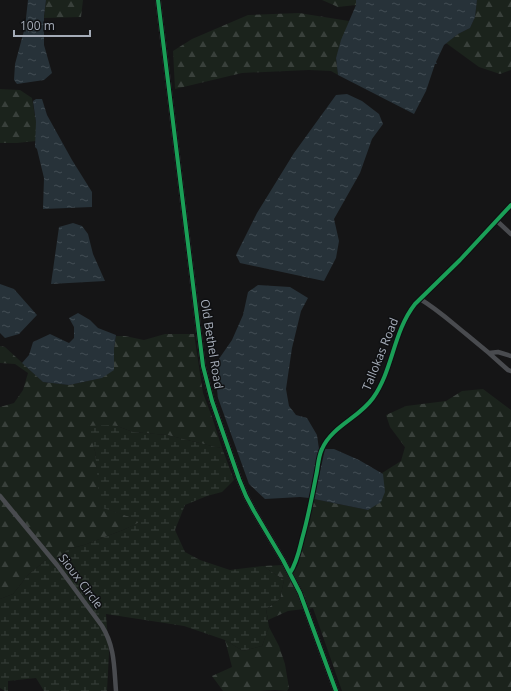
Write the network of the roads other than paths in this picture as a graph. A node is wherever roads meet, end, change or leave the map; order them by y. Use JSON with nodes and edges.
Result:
{"nodes":[{"id":1,"x":158,"y":0,"type":"edge"},
{"id":2,"x":511,"y":205,"type":"edge"},
{"id":3,"x":497,"y":221,"type":"junction"},
{"id":4,"x":511,"y":234,"type":"edge"},
{"id":5,"x":420,"y":299,"type":"junction"},
{"id":6,"x":489,"y":353,"type":"junction"},
{"id":7,"x":511,"y":356,"type":"edge"},
{"id":8,"x":511,"y":371,"type":"edge"},
{"id":9,"x":0,"y":496,"type":"edge"},
{"id":10,"x":290,"y":573,"type":"junction"},
{"id":11,"x":116,"y":691,"type":"edge"},
{"id":12,"x":336,"y":691,"type":"edge"}],
"edges":[{"from":1,"to":10,"type":"street","name":"Old Bethel Road"},
{"from":2,"to":3,"type":"street","name":"Tallokas Road"},
{"from":3,"to":4,"type":"street"},
{"from":3,"to":5,"type":"street","name":"Tallokas Road"},
{"from":5,"to":6,"type":"street"},
{"from":5,"to":10,"type":"street","name":"Tallokas Road"},
{"from":6,"to":7,"type":"street"},
{"from":6,"to":8,"type":"street"},
{"from":9,"to":11,"type":"street","name":"Sioux Circle"},
{"from":10,"to":12,"type":"street","name":"Old Bethel Road"}]}
